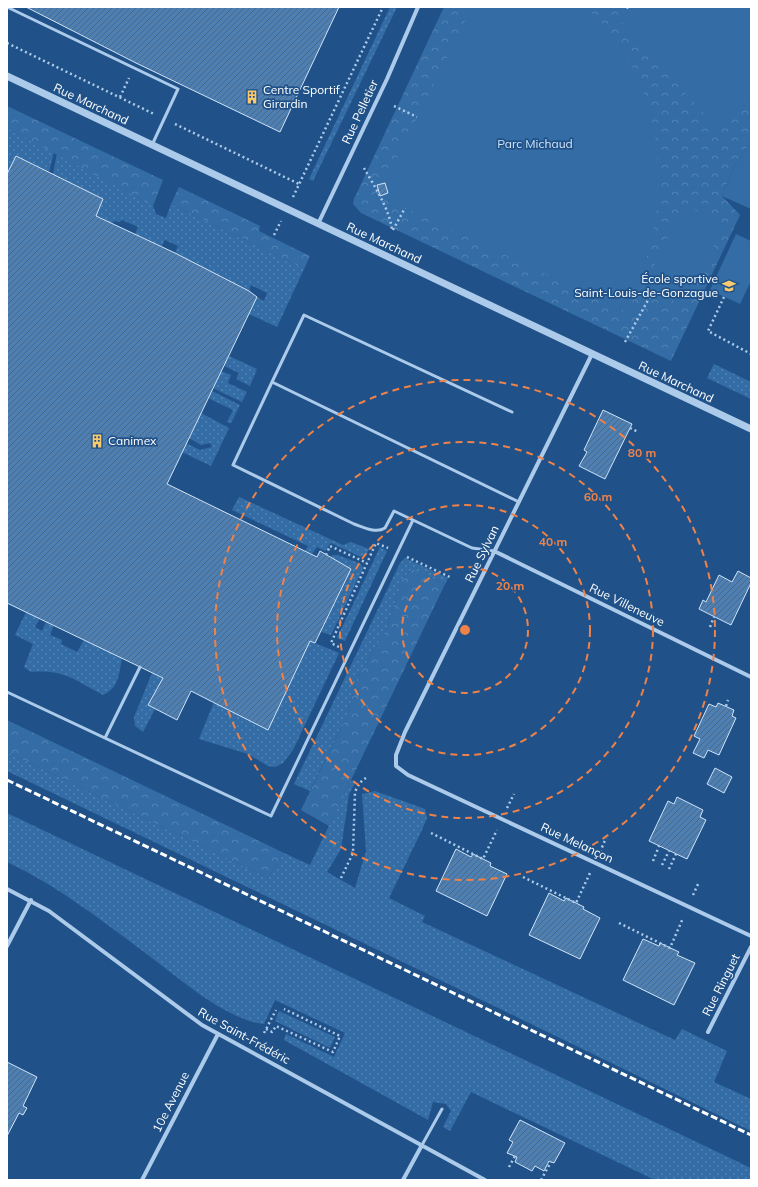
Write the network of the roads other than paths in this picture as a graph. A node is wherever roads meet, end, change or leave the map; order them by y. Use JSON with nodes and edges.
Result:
{"nodes":[{"id":1,"x":7,"y":7,"type":"edge"},
{"id":2,"x":418,"y":7,"type":"edge"},
{"id":3,"x":7,"y":76,"type":"edge"},
{"id":4,"x":152,"y":144,"type":"junction"},
{"id":5,"x":318,"y":224,"type":"junction"},
{"id":6,"x":592,"y":354,"type":"junction"},
{"id":7,"x":272,"y":382,"type":"junction"},
{"id":8,"x":512,"y":412,"type":"dead end"},
{"id":9,"x":751,"y":429,"type":"edge"},
{"id":10,"x":519,"y":502,"type":"junction"},
{"id":11,"x":413,"y":520,"type":"junction"},
{"id":12,"x":494,"y":551,"type":"junction"},
{"id":13,"x":140,"y":667,"type":"dead end"},
{"id":14,"x":751,"y":677,"type":"edge"},
{"id":15,"x":7,"y":692,"type":"edge"},
{"id":16,"x":105,"y":738,"type":"junction"},
{"id":17,"x":396,"y":766,"type":"joint"},
{"id":18,"x":7,"y":889,"type":"edge"},
{"id":19,"x":31,"y":900,"type":"junction"},
{"id":20,"x":751,"y":936,"type":"edge"},
{"id":21,"x":7,"y":946,"type":"edge"},
{"id":22,"x":751,"y":947,"type":"edge"},
{"id":23,"x":708,"y":1032,"type":"dead end"},
{"id":24,"x":218,"y":1034,"type":"junction"},
{"id":25,"x":442,"y":1109,"type":"dead end"},
{"id":26,"x":422,"y":1145,"type":"junction"},
{"id":27,"x":142,"y":1180,"type":"edge"},
{"id":28,"x":403,"y":1180,"type":"edge"},
{"id":29,"x":485,"y":1180,"type":"edge"}],
"edges":[{"from":1,"to":4,"type":"lane"},
{"from":2,"to":5,"type":"street","name":"Rue Pelletier"},
{"from":3,"to":4,"type":"street","name":"Rue Marchand"},
{"from":4,"to":5,"type":"street","name":"Rue Marchand"},
{"from":5,"to":6,"type":"street","name":"Rue Marchand"},
{"from":6,"to":9,"type":"street","name":"Rue Marchand"},
{"from":6,"to":10,"type":"street","name":"Rue Sylvan"},
{"from":7,"to":8,"type":"lane"},
{"from":7,"to":10,"type":"lane"},
{"from":7,"to":11,"type":"lane"},
{"from":10,"to":12,"type":"street","name":"Rue Sylvan"},
{"from":11,"to":12,"type":"lane"},
{"from":11,"to":16,"type":"lane"},
{"from":12,"to":14,"type":"street","name":"Rue Villeneuve"},
{"from":12,"to":17,"type":"street","name":"Rue Sylvan"},
{"from":13,"to":16,"type":"lane"},
{"from":15,"to":16,"type":"lane"},
{"from":17,"to":20,"type":"street","name":"Rue Melançon"},
{"from":18,"to":19,"type":"street","name":"Rue Saint-Frédéric"},
{"from":19,"to":21,"type":"street"},
{"from":19,"to":24,"type":"street","name":"Rue Saint-Frédéric"},
{"from":22,"to":23,"type":"street","name":"Rue Ringuet"},
{"from":24,"to":26,"type":"street","name":"Rue Saint-Frédéric"},
{"from":24,"to":27,"type":"street","name":"10e Avenue"},
{"from":25,"to":26,"type":"lane"},
{"from":26,"to":28,"type":"street"},
{"from":26,"to":29,"type":"street","name":"Rue Saint-Frédéric"}]}
